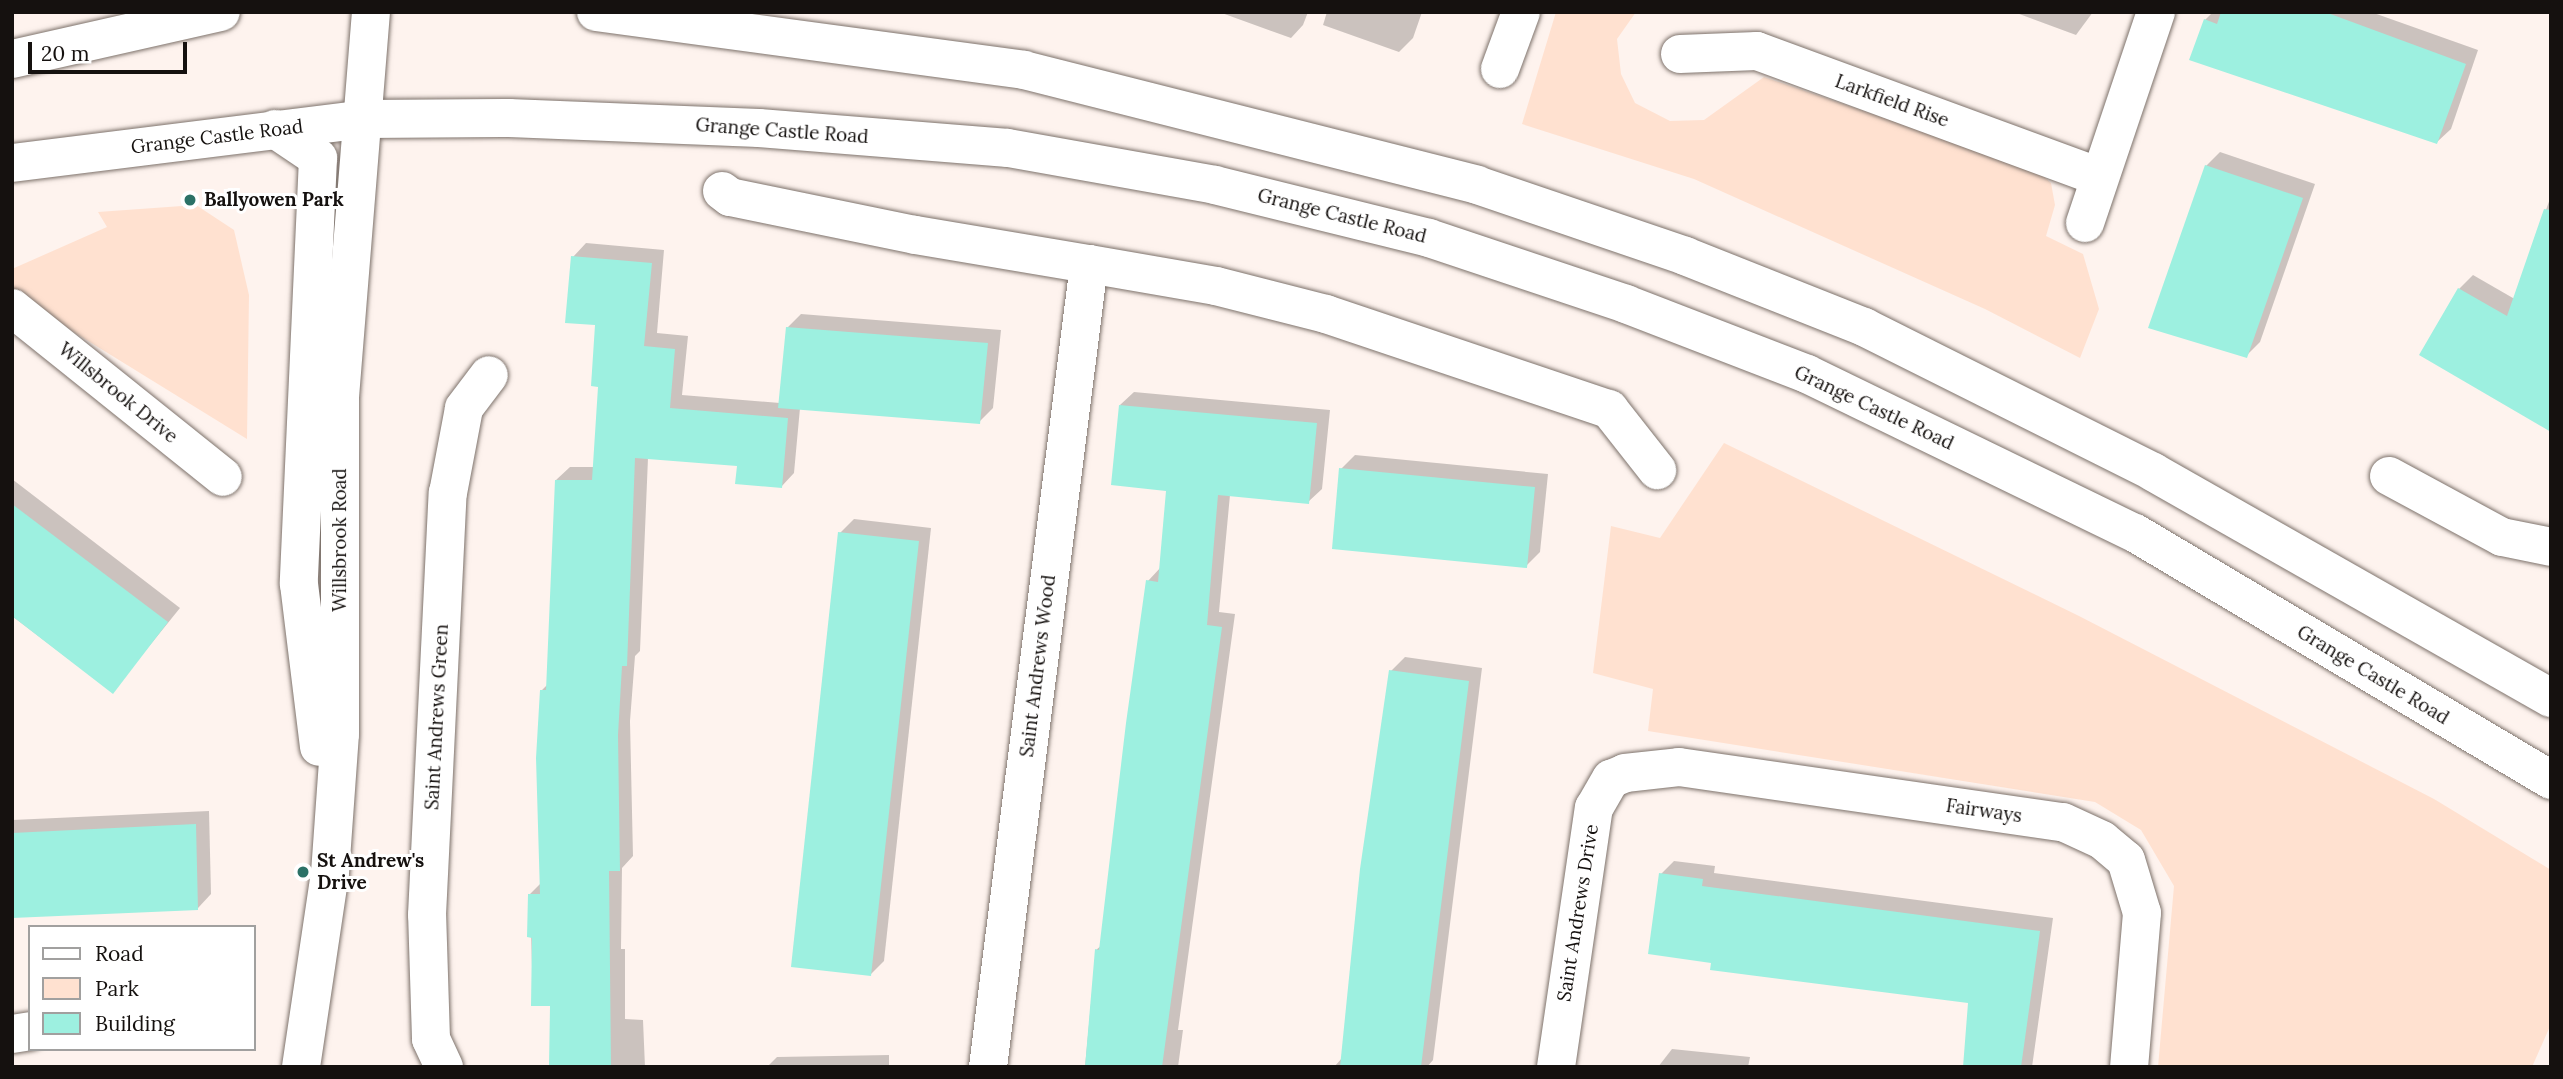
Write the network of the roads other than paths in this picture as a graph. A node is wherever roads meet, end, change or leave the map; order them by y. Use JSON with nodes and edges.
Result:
{"nodes":[{"id":1,"x":220,"y":12,"type":"edge"},
{"id":2,"x":371,"y":12,"type":"edge"},
{"id":3,"x":596,"y":12,"type":"edge"},
{"id":4,"x":1521,"y":12,"type":"edge"},
{"id":5,"x":2156,"y":12,"type":"edge"},
{"id":6,"x":1681,"y":54,"type":"dead end"},
{"id":7,"x":12,"y":59,"type":"edge"},
{"id":8,"x":1500,"y":69,"type":"dead end"},
{"id":9,"x":365,"y":119,"type":"junction"},
{"id":10,"x":275,"y":129,"type":"junction"},
{"id":11,"x":12,"y":163,"type":"edge"},
{"id":12,"x":2099,"y":177,"type":"junction"},
{"id":13,"x":722,"y":191,"type":"dead end"},
{"id":14,"x":2085,"y":223,"type":"dead end"},
{"id":15,"x":1089,"y":264,"type":"junction"},
{"id":16,"x":12,"y":308,"type":"edge"},
{"id":17,"x":489,"y":375,"type":"dead end"},
{"id":18,"x":1657,"y":470,"type":"dead end"},
{"id":19,"x":2389,"y":476,"type":"dead end"},
{"id":20,"x":223,"y":477,"type":"dead end"},
{"id":21,"x":2551,"y":547,"type":"edge"},
{"id":22,"x":2551,"y":698,"type":"edge"},
{"id":23,"x":1625,"y":773,"type":"joint"},
{"id":24,"x":2551,"y":780,"type":"edge"},
{"id":25,"x":331,"y":849,"type":"junction"},
{"id":26,"x":301,"y":1067,"type":"edge"},
{"id":27,"x":444,"y":1067,"type":"edge"},
{"id":28,"x":988,"y":1067,"type":"edge"},
{"id":29,"x":1556,"y":1067,"type":"edge"},
{"id":30,"x":2129,"y":1067,"type":"edge"}],
"edges":[{"from":1,"to":7,"type":"street"},
{"from":2,"to":9,"type":"street","name":"Willsbrook Road"},
{"from":3,"to":22,"type":"street"},
{"from":4,"to":8,"type":"street"},
{"from":5,"to":12,"type":"street"},
{"from":6,"to":12,"type":"street","name":"Larkfield Rise"},
{"from":9,"to":10,"type":"street","name":"Grange Castle Road"},
{"from":9,"to":24,"type":"street","name":"Grange Castle Road"},
{"from":9,"to":25,"type":"street","name":"Willsbrook Road"},
{"from":10,"to":11,"type":"street","name":"Grange Castle Road"},
{"from":10,"to":25,"type":"street"},
{"from":12,"to":14,"type":"street"},
{"from":13,"to":15,"type":"street"},
{"from":15,"to":18,"type":"street"},
{"from":15,"to":28,"type":"street","name":"Saint Andrews Wood"},
{"from":16,"to":20,"type":"street","name":"Willsbrook Drive"},
{"from":17,"to":27,"type":"street","name":"Saint Andrews Green"},
{"from":19,"to":21,"type":"street"},
{"from":23,"to":29,"type":"street","name":"Saint Andrews Drive"},
{"from":23,"to":30,"type":"street","name":"Fairways"},
{"from":25,"to":26,"type":"street","name":"Willsbrook Road"}]}
